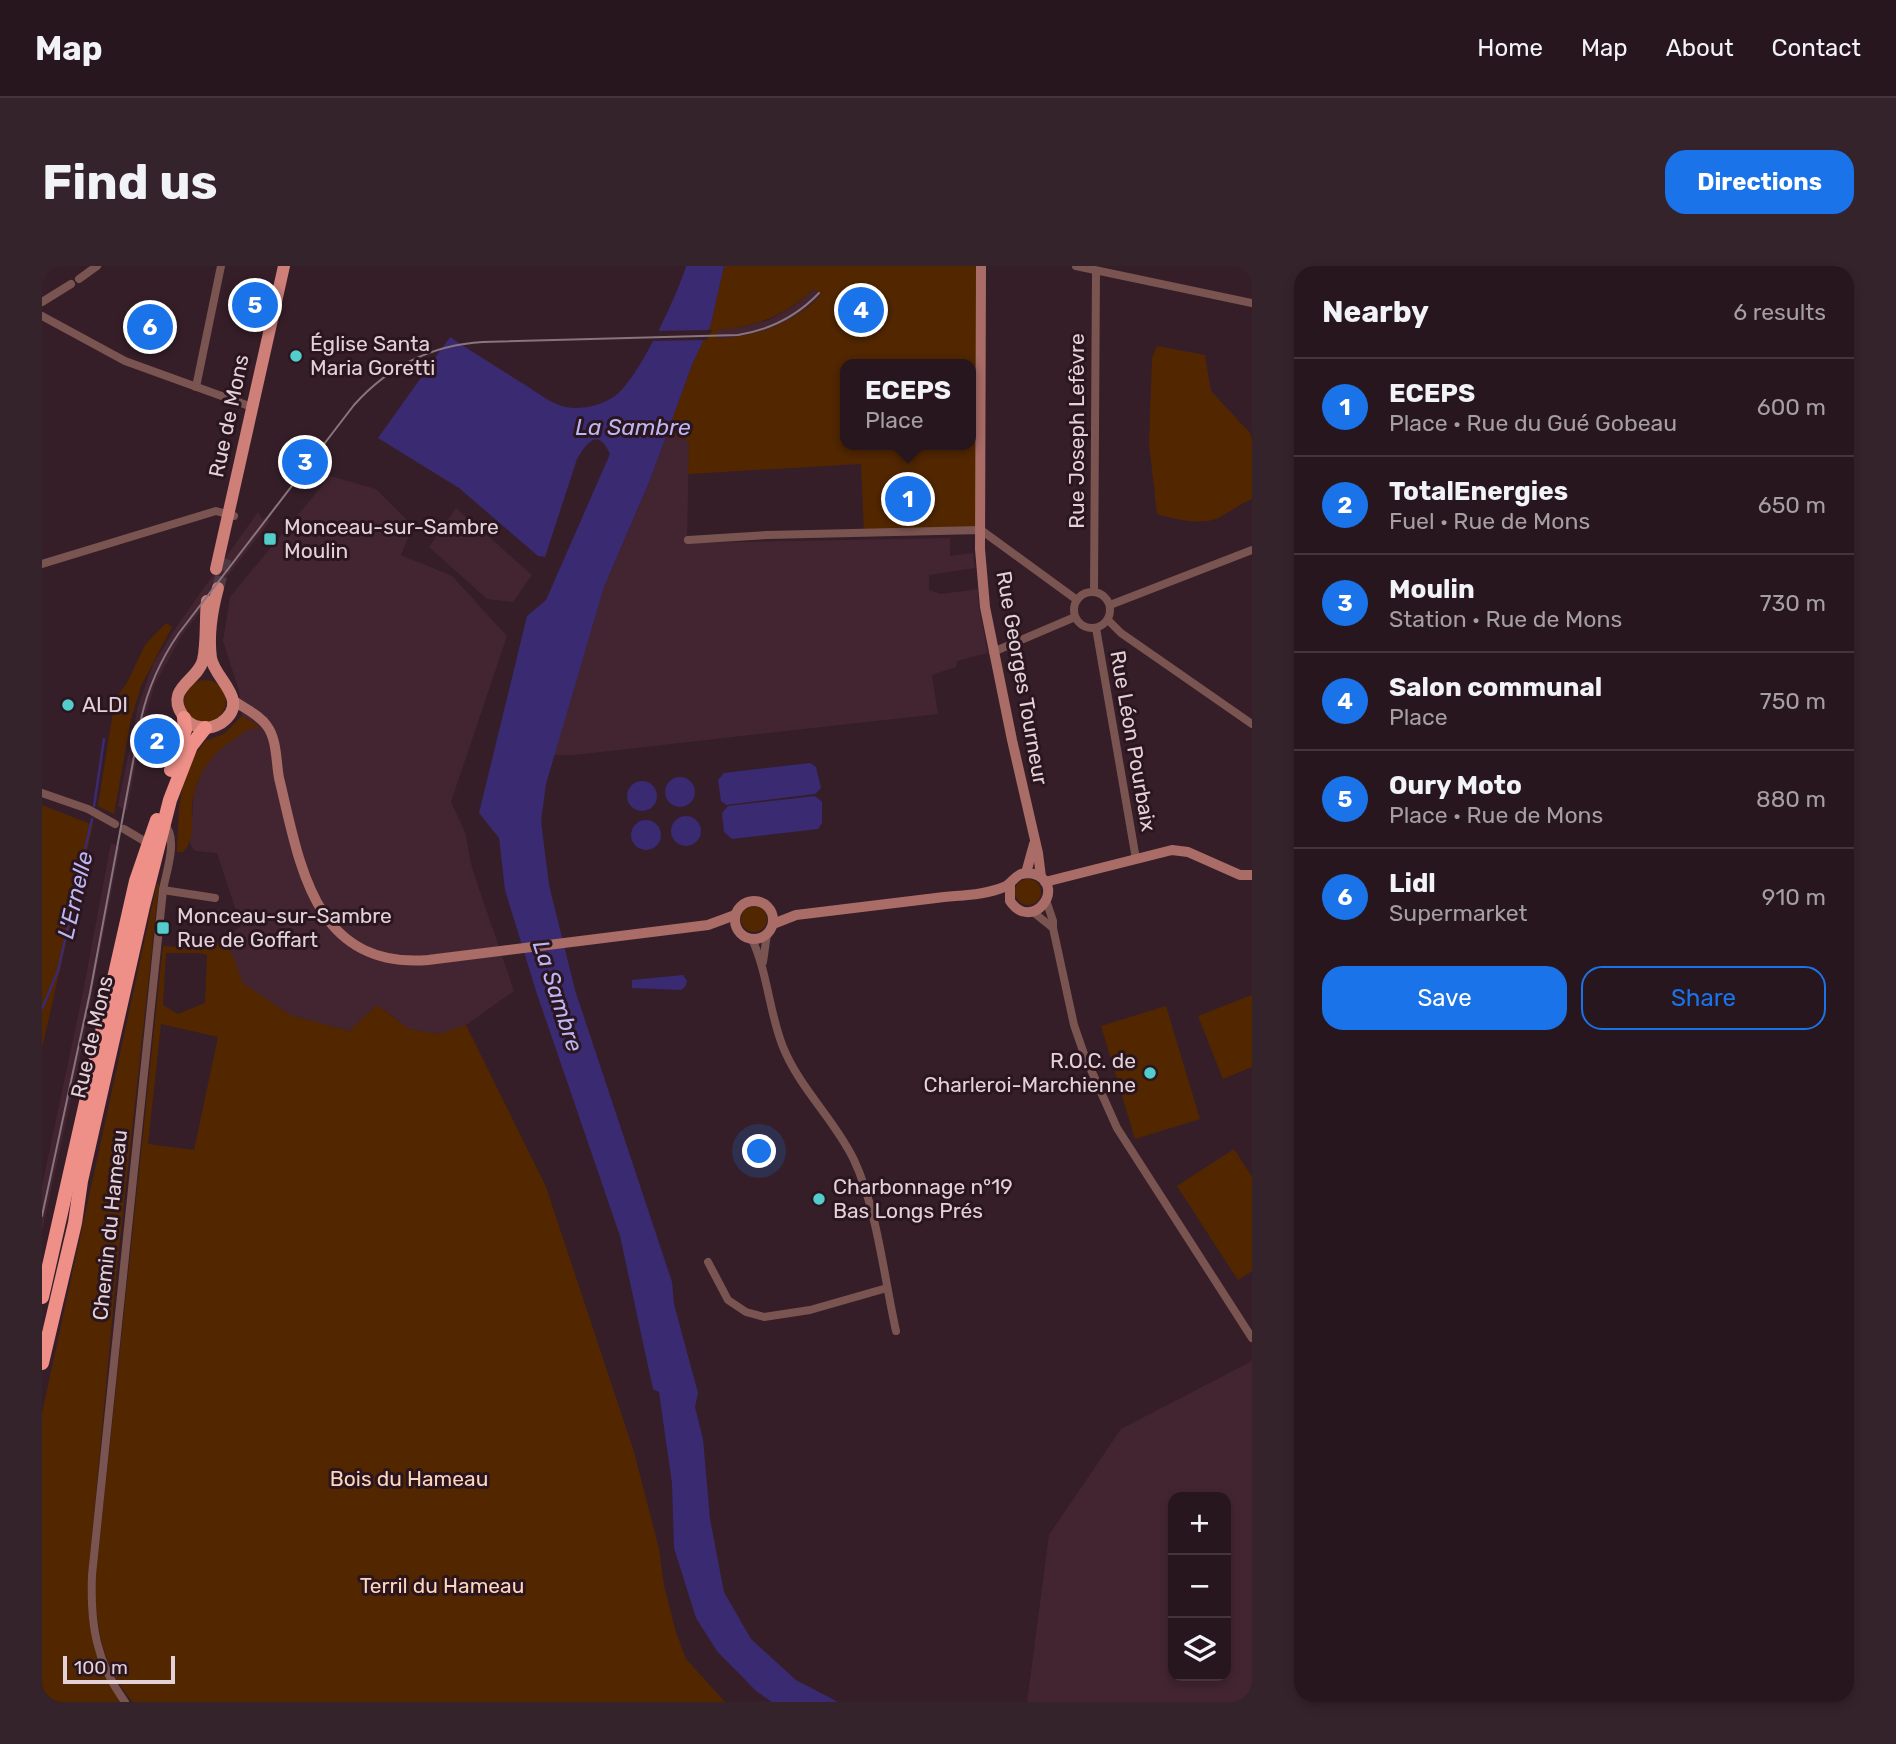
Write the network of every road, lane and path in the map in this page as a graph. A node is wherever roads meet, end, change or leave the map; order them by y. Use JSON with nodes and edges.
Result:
{"nodes":[{"id":1,"x":97,"y":266,"type":"edge"},
{"id":2,"x":221,"y":266,"type":"edge"},
{"id":3,"x":284,"y":266,"type":"edge"},
{"id":4,"x":981,"y":266,"type":"edge"},
{"id":5,"x":1076,"y":266,"type":"edge"},
{"id":6,"x":1096,"y":271,"type":"junction"},
{"id":7,"x":79,"y":279,"type":"dead end"},
{"id":8,"x":71,"y":284,"type":"dead end"},
{"id":9,"x":42,"y":302,"type":"edge"},
{"id":10,"x":1252,"y":303,"type":"edge"},
{"id":11,"x":42,"y":316,"type":"edge"},
{"id":12,"x":196,"y":387,"type":"junction"},
{"id":13,"x":252,"y":407,"type":"junction"},
{"id":14,"x":232,"y":515,"type":"junction"},
{"id":15,"x":981,"y":530,"type":"junction"},
{"id":16,"x":688,"y":540,"type":"dead end"},
{"id":17,"x":1252,"y":550,"type":"edge"},
{"id":18,"x":228,"y":554,"type":"tunnel mouth"},
{"id":19,"x":42,"y":564,"type":"edge"},
{"id":20,"x":216,"y":569,"type":"dead end"},
{"id":21,"x":218,"y":588,"type":"tunnel mouth"},
{"id":22,"x":1094,"y":592,"type":"junction"},
{"id":23,"x":1077,"y":600,"type":"junction"},
{"id":24,"x":207,"y":601,"type":"tunnel mouth"},
{"id":25,"x":1110,"y":605,"type":"junction"},
{"id":26,"x":1075,"y":617,"type":"junction"},
{"id":27,"x":1108,"y":621,"type":"junction"},
{"id":28,"x":1096,"y":628,"type":"junction"},
{"id":29,"x":993,"y":652,"type":"junction"},
{"id":30,"x":191,"y":677,"type":"junction"},
{"id":31,"x":222,"y":679,"type":"junction"},
{"id":32,"x":231,"y":706,"type":"junction"},
{"id":33,"x":184,"y":718,"type":"junction"},
{"id":34,"x":1252,"y":724,"type":"edge"},
{"id":35,"x":205,"y":728,"type":"junction"},
{"id":36,"x":42,"y":793,"type":"edge"},
{"id":37,"x":164,"y":824,"type":"junction"},
{"id":38,"x":1034,"y":845,"type":"junction"},
{"id":39,"x":154,"y":847,"type":"junction"},
{"id":40,"x":1136,"y":859,"type":"junction"},
{"id":41,"x":166,"y":868,"type":"junction"},
{"id":42,"x":1026,"y":873,"type":"junction"},
{"id":43,"x":1252,"y":875,"type":"edge"},
{"id":44,"x":158,"y":878,"type":"junction"},
{"id":45,"x":1043,"y":880,"type":"junction"},
{"id":46,"x":1010,"y":884,"type":"junction"},
{"id":47,"x":163,"y":890,"type":"junction"},
{"id":48,"x":981,"y":895,"type":"junction"},
{"id":49,"x":215,"y":898,"type":"dead end"},
{"id":50,"x":1046,"y":900,"type":"junction"},
{"id":51,"x":1010,"y":901,"type":"junction"},
{"id":52,"x":771,"y":911,"type":"junction"},
{"id":53,"x":1033,"y":912,"type":"junction"},
{"id":54,"x":735,"y":915,"type":"junction"},
{"id":55,"x":796,"y":915,"type":"junction"},
{"id":56,"x":708,"y":925,"type":"junction"},
{"id":57,"x":1053,"y":928,"type":"junction"},
{"id":58,"x":770,"y":929,"type":"junction"},
{"id":59,"x":737,"y":930,"type":"junction"},
{"id":60,"x":752,"y":939,"type":"junction"},
{"id":61,"x":762,"y":962,"type":"junction"},
{"id":62,"x":708,"y":1262,"type":"dead end"},
{"id":63,"x":887,"y":1288,"type":"junction"},
{"id":64,"x":42,"y":1297,"type":"edge"},
{"id":65,"x":896,"y":1331,"type":"dead end"},
{"id":66,"x":1252,"y":1338,"type":"edge"},
{"id":67,"x":42,"y":1363,"type":"edge"},
{"id":68,"x":125,"y":1702,"type":"edge"}],
"edges":[{"from":1,"to":7,"type":"street"},
{"from":2,"to":12,"type":"street"},
{"from":3,"to":13,"type":"main road","name":"Rue de Mons"},
{"from":4,"to":15,"type":"street","name":"Rue Georges Tourneur"},
{"from":5,"to":6,"type":"street"},
{"from":6,"to":10,"type":"street"},
{"from":6,"to":22,"type":"street","name":"Rue Joseph Lefèvre"},
{"from":8,"to":9,"type":"street"},
{"from":11,"to":12,"type":"street"},
{"from":12,"to":13,"type":"street"},
{"from":13,"to":14,"type":"main road","name":"Rue de Mons"},
{"from":14,"to":18,"type":"main road","name":"Rue de Mons"},
{"from":14,"to":19,"type":"street"},
{"from":14,"to":20,"type":"main road","name":"Rue de Mons"},
{"from":15,"to":16,"type":"street"},
{"from":15,"to":23,"type":"street"},
{"from":15,"to":29,"type":"street","name":"Rue Georges Tourneur"},
{"from":17,"to":25,"type":"street"},
{"from":21,"to":31,"type":"main road"},
{"from":22,"to":23,"type":"street"},
{"from":22,"to":25,"type":"street"},
{"from":23,"to":26,"type":"street"},
{"from":24,"to":30,"type":"main road","name":"Rue de Mons"},
{"from":25,"to":27,"type":"street"},
{"from":26,"to":28,"type":"street"},
{"from":26,"to":29,"type":"street"},
{"from":27,"to":28,"type":"street"},
{"from":27,"to":34,"type":"street"},
{"from":28,"to":40,"type":"street","name":"Rue Léon Pourbaix"},
{"from":29,"to":38,"type":"street","name":"Rue Georges Tourneur"},
{"from":30,"to":31,"type":"main road"},
{"from":30,"to":33,"type":"main road","name":"Rue de Mons"},
{"from":31,"to":32,"type":"main road"},
{"from":32,"to":35,"type":"main road","name":"Rue de Mons"},
{"from":32,"to":56,"type":"street"},
{"from":33,"to":35,"type":"main road"},
{"from":33,"to":39,"type":"highway","name":"Rue de Mons"},
{"from":35,"to":37,"type":"highway","name":"Rue de Mons"},
{"from":36,"to":39,"type":"street"},
{"from":37,"to":39,"type":"highway","name":"Rue de Mons"},
{"from":37,"to":41,"type":"street","name":"Chemin du Hameau"},
{"from":38,"to":42,"type":"street","name":"Rue Georges Tourneur"},
{"from":38,"to":45,"type":"street","name":"Rue Georges Tourneur"},
{"from":39,"to":41,"type":"street"},
{"from":39,"to":44,"type":"highway","name":"Rue de Mons"},
{"from":39,"to":64,"type":"highway","name":"Rue de Mons"},
{"from":40,"to":43,"type":"street"},
{"from":40,"to":45,"type":"street"},
{"from":41,"to":44,"type":"street","name":"Chemin du Hameau"},
{"from":42,"to":45,"type":"street"},
{"from":42,"to":46,"type":"street"},
{"from":44,"to":47,"type":"street","name":"Chemin du Hameau"},
{"from":44,"to":67,"type":"highway","name":"Rue de Mons"},
{"from":45,"to":50,"type":"street"},
{"from":46,"to":48,"type":"street"},
{"from":46,"to":51,"type":"street"},
{"from":47,"to":49,"type":"street"},
{"from":47,"to":68,"type":"street","name":"Chemin du Hameau"},
{"from":48,"to":51,"type":"street"},
{"from":48,"to":55,"type":"street"},
{"from":50,"to":53,"type":"street"},
{"from":50,"to":57,"type":"street"},
{"from":51,"to":53,"type":"street"},
{"from":52,"to":54,"type":"street"},
{"from":52,"to":55,"type":"street"},
{"from":52,"to":58,"type":"street"},
{"from":53,"to":57,"type":"street"},
{"from":54,"to":56,"type":"street"},
{"from":54,"to":59,"type":"street"},
{"from":55,"to":58,"type":"street"},
{"from":56,"to":59,"type":"street"},
{"from":57,"to":66,"type":"street"},
{"from":58,"to":60,"type":"street"},
{"from":58,"to":61,"type":"street"},
{"from":59,"to":60,"type":"street"},
{"from":60,"to":61,"type":"street"},
{"from":61,"to":63,"type":"street"},
{"from":62,"to":63,"type":"street"},
{"from":63,"to":65,"type":"street"}]}
